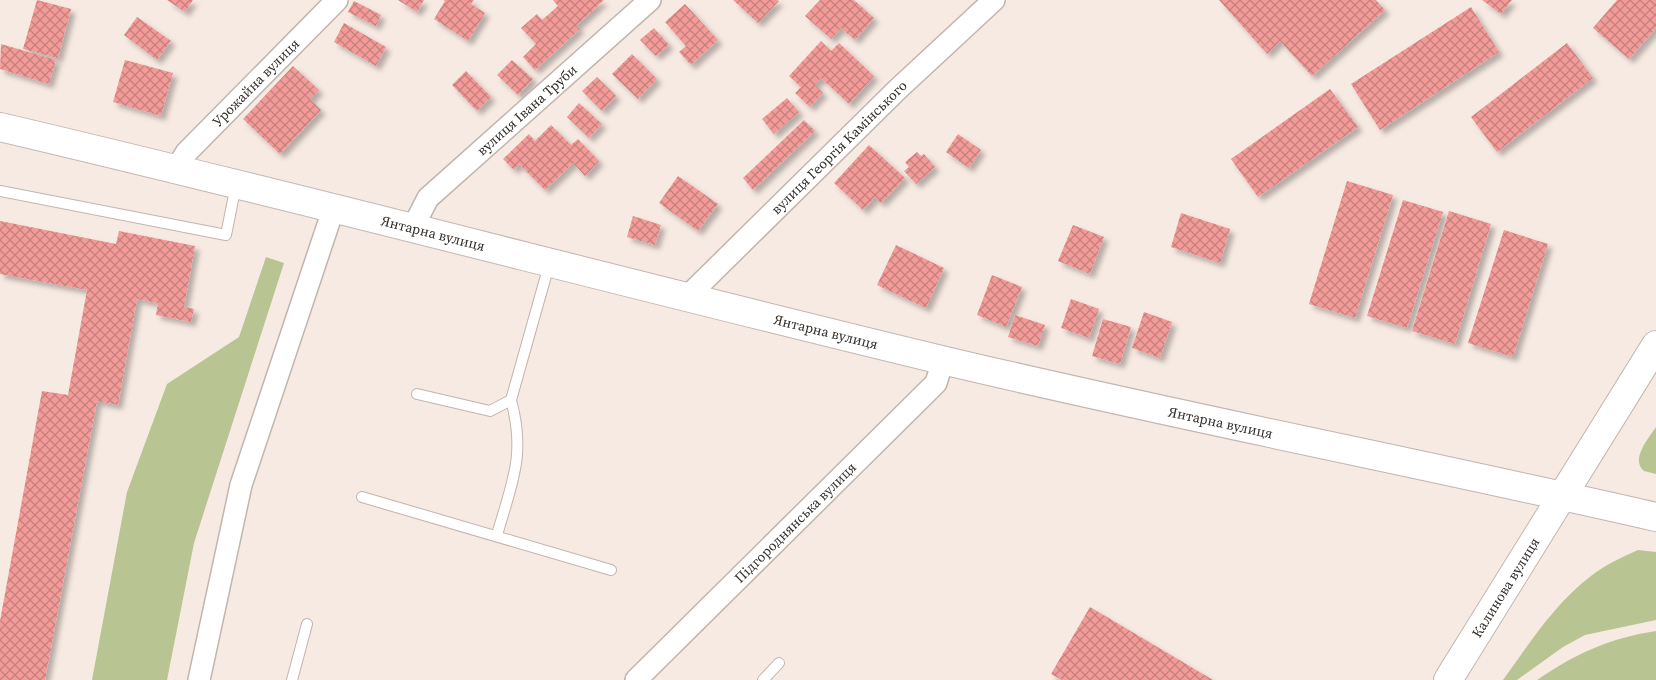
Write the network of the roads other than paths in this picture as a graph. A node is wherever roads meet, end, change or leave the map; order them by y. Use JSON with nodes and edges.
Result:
{"nodes":[{"id":1,"x":337,"y":0,"type":"edge"},
{"id":2,"x":650,"y":0,"type":"edge"},
{"id":3,"x":994,"y":0,"type":"edge"},
{"id":4,"x":0,"y":127,"type":"edge"},
{"id":5,"x":176,"y":169,"type":"junction"},
{"id":6,"x":236,"y":184,"type":"junction"},
{"id":7,"x":0,"y":191,"type":"edge"},
{"id":8,"x":334,"y":207,"type":"junction"},
{"id":9,"x":413,"y":227,"type":"junction"},
{"id":10,"x":550,"y":261,"type":"junction"},
{"id":11,"x":688,"y":296,"type":"junction"},
{"id":12,"x":1656,"y":345,"type":"edge"},
{"id":13,"x":943,"y":360,"type":"junction"},
{"id":14,"x":417,"y":394,"type":"dead end"},
{"id":15,"x":511,"y":400,"type":"junction"},
{"id":16,"x":1562,"y":496,"type":"junction"},
{"id":17,"x":362,"y":497,"type":"dead end"},
{"id":18,"x":1656,"y":517,"type":"edge"},
{"id":19,"x":497,"y":535,"type":"junction"},
{"id":20,"x":611,"y":570,"type":"dead end"},
{"id":21,"x":307,"y":624,"type":"dead end"},
{"id":22,"x":779,"y":663,"type":"dead end"},
{"id":23,"x":199,"y":680,"type":"edge"},
{"id":24,"x":292,"y":680,"type":"edge"},
{"id":25,"x":636,"y":680,"type":"edge"},
{"id":26,"x":763,"y":680,"type":"edge"},
{"id":27,"x":1448,"y":680,"type":"edge"}],
"edges":[{"from":1,"to":5,"type":"street","name":"Урожайна вулиця"},
{"from":2,"to":9,"type":"street","name":"вулиця Івана Труби"},
{"from":3,"to":11,"type":"street","name":"вулиця Георгія Камінського"},
{"from":4,"to":5,"type":"main road","name":"Янтарна вулиця"},
{"from":5,"to":6,"type":"main road","name":"Янтарна вулиця"},
{"from":6,"to":7,"type":"lane"},
{"from":6,"to":8,"type":"main road","name":"Янтарна вулиця"},
{"from":8,"to":9,"type":"main road","name":"Янтарна вулиця"},
{"from":8,"to":23,"type":"street"},
{"from":9,"to":10,"type":"main road","name":"Янтарна вулиця"},
{"from":10,"to":11,"type":"main road","name":"Янтарна вулиця"},
{"from":10,"to":15,"type":"lane"},
{"from":11,"to":13,"type":"main road","name":"Янтарна вулиця"},
{"from":12,"to":16,"type":"main road","name":"Калинова вулиця"},
{"from":13,"to":16,"type":"main road","name":"Янтарна вулиця"},
{"from":13,"to":25,"type":"street","name":"Підгороднянська вулиця"},
{"from":14,"to":15,"type":"lane"},
{"from":15,"to":19,"type":"lane"},
{"from":16,"to":18,"type":"main road","name":"Янтарна вулиця"},
{"from":16,"to":27,"type":"main road","name":"Калинова вулиця"},
{"from":17,"to":19,"type":"lane"},
{"from":19,"to":20,"type":"lane"},
{"from":21,"to":24,"type":"lane"},
{"from":22,"to":26,"type":"lane"}]}
